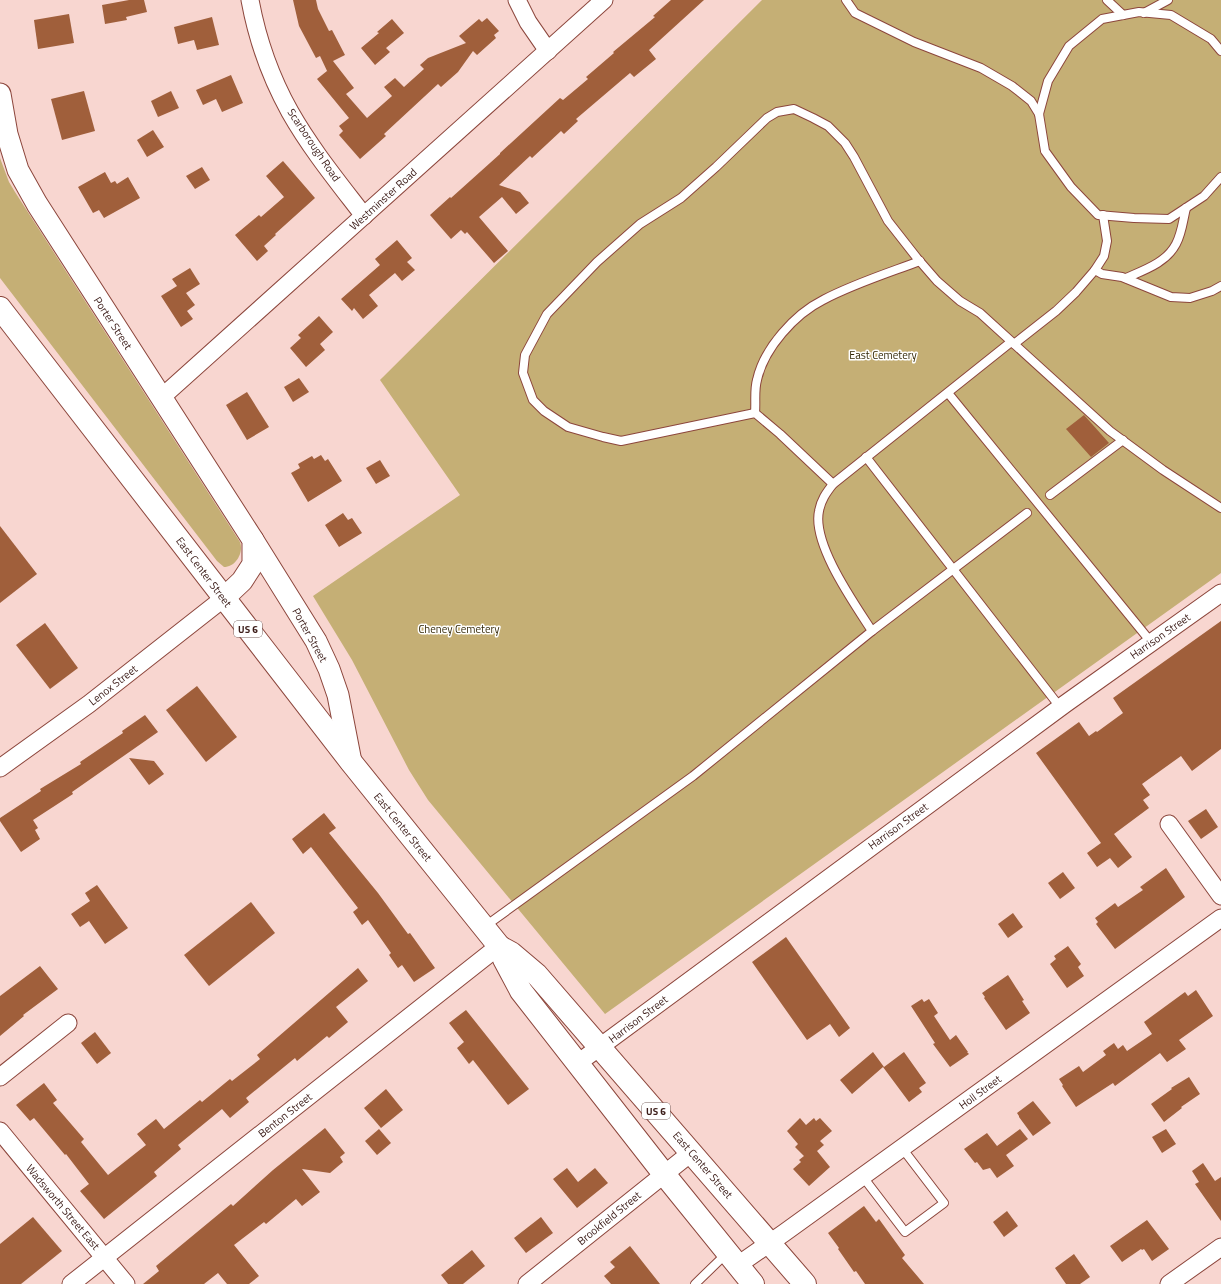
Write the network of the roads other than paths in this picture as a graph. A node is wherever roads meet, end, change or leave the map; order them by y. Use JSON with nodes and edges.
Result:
{"nodes":[{"id":1,"x":250,"y":0,"type":"edge"},
{"id":2,"x":517,"y":0,"type":"edge"},
{"id":3,"x":604,"y":0,"type":"edge"},
{"id":4,"x":846,"y":0,"type":"edge"},
{"id":5,"x":1107,"y":0,"type":"edge"},
{"id":6,"x":1168,"y":0,"type":"edge"},
{"id":7,"x":1144,"y":13,"type":"junction"},
{"id":8,"x":1123,"y":15,"type":"junction"},
{"id":9,"x":548,"y":51,"type":"junction"},
{"id":10,"x":1221,"y":51,"type":"edge"},
{"id":11,"x":0,"y":94,"type":"edge"},
{"id":12,"x":1039,"y":114,"type":"junction"},
{"id":13,"x":1221,"y":178,"type":"edge"},
{"id":14,"x":1186,"y":208,"type":"junction"},
{"id":15,"x":1103,"y":215,"type":"junction"},
{"id":16,"x":364,"y":216,"type":"junction"},
{"id":17,"x":920,"y":261,"type":"junction"},
{"id":18,"x":1095,"y":270,"type":"junction"},
{"id":19,"x":1126,"y":278,"type":"junction"},
{"id":20,"x":1221,"y":286,"type":"edge"},
{"id":21,"x":0,"y":308,"type":"edge"},
{"id":22,"x":1012,"y":343,"type":"junction"},
{"id":23,"x":948,"y":392,"type":"junction"},
{"id":24,"x":162,"y":398,"type":"junction"},
{"id":25,"x":756,"y":413,"type":"junction"},
{"id":26,"x":1123,"y":440,"type":"junction"},
{"id":27,"x":866,"y":457,"type":"junction"},
{"id":28,"x":833,"y":484,"type":"junction"},
{"id":29,"x":1050,"y":495,"type":"dead end"},
{"id":30,"x":1221,"y":508,"type":"edge"},
{"id":31,"x":1027,"y":513,"type":"dead end"},
{"id":32,"x":253,"y":540,"type":"junction"},
{"id":33,"x":953,"y":569,"type":"junction"},
{"id":34,"x":1221,"y":593,"type":"edge"},
{"id":35,"x":224,"y":598,"type":"junction"},
{"id":36,"x":872,"y":631,"type":"junction"},
{"id":37,"x":1151,"y":642,"type":"junction"},
{"id":38,"x":1060,"y":707,"type":"junction"},
{"id":39,"x":350,"y":762,"type":"junction"},
{"id":40,"x":0,"y":768,"type":"edge"},
{"id":41,"x":1169,"y":824,"type":"dead end"},
{"id":42,"x":1221,"y":896,"type":"edge"},
{"id":43,"x":1221,"y":918,"type":"edge"},
{"id":44,"x":483,"y":928,"type":"junction"},
{"id":45,"x":499,"y":946,"type":"junction"},
{"id":46,"x":68,"y":1022,"type":"dead end"},
{"id":47,"x":600,"y":1048,"type":"junction"},
{"id":48,"x":578,"y":1063,"type":"junction"},
{"id":49,"x":0,"y":1077,"type":"edge"},
{"id":50,"x":0,"y":1131,"type":"edge"},
{"id":51,"x":902,"y":1148,"type":"junction"},
{"id":52,"x":692,"y":1152,"type":"junction"},
{"id":53,"x":664,"y":1174,"type":"junction"},
{"id":54,"x":863,"y":1177,"type":"junction"},
{"id":55,"x":770,"y":1244,"type":"junction"},
{"id":56,"x":1221,"y":1247,"type":"edge"},
{"id":57,"x":105,"y":1257,"type":"junction"},
{"id":58,"x":733,"y":1259,"type":"junction"},
{"id":59,"x":71,"y":1284,"type":"edge"},
{"id":60,"x":126,"y":1284,"type":"edge"},
{"id":61,"x":527,"y":1284,"type":"edge"},
{"id":62,"x":696,"y":1284,"type":"edge"},
{"id":63,"x":753,"y":1284,"type":"edge"},
{"id":64,"x":805,"y":1284,"type":"edge"},
{"id":65,"x":1169,"y":1284,"type":"edge"}],
"edges":[{"from":1,"to":16,"type":"street","name":"Scarborough Road"},
{"from":2,"to":9,"type":"street"},
{"from":3,"to":9,"type":"street","name":"Westminster Road"},
{"from":4,"to":12,"type":"lane"},
{"from":5,"to":8,"type":"lane"},
{"from":6,"to":7,"type":"lane"},
{"from":7,"to":8,"type":"lane"},
{"from":7,"to":10,"type":"lane"},
{"from":8,"to":12,"type":"lane"},
{"from":9,"to":16,"type":"street","name":"Westminster Road"},
{"from":11,"to":24,"type":"street","name":"Porter Street"},
{"from":12,"to":15,"type":"lane"},
{"from":13,"to":14,"type":"lane"},
{"from":14,"to":15,"type":"lane"},
{"from":14,"to":19,"type":"lane"},
{"from":15,"to":18,"type":"lane"},
{"from":16,"to":24,"type":"street","name":"Westminster Road"},
{"from":17,"to":22,"type":"lane"},
{"from":17,"to":25,"type":"lane"},
{"from":17,"to":25,"type":"lane"},
{"from":18,"to":19,"type":"lane"},
{"from":18,"to":22,"type":"lane"},
{"from":19,"to":20,"type":"lane"},
{"from":21,"to":35,"type":"main road","name":"East Center Street","number":"US 6"},
{"from":22,"to":23,"type":"lane"},
{"from":22,"to":26,"type":"lane"},
{"from":23,"to":27,"type":"lane"},
{"from":23,"to":37,"type":"lane"},
{"from":24,"to":32,"type":"street","name":"Porter Street"},
{"from":25,"to":28,"type":"lane"},
{"from":26,"to":29,"type":"lane"},
{"from":26,"to":30,"type":"lane"},
{"from":27,"to":28,"type":"lane"},
{"from":27,"to":33,"type":"lane"},
{"from":28,"to":36,"type":"lane"},
{"from":31,"to":33,"type":"lane"},
{"from":32,"to":35,"type":"street"},
{"from":32,"to":39,"type":"street","name":"Porter Street"},
{"from":33,"to":36,"type":"lane"},
{"from":33,"to":38,"type":"lane"},
{"from":34,"to":37,"type":"street","name":"Harrison Street"},
{"from":35,"to":39,"type":"main road","name":"East Center Street","number":"US 6"},
{"from":35,"to":40,"type":"street","name":"Lenox Street"},
{"from":36,"to":44,"type":"lane"},
{"from":37,"to":38,"type":"street","name":"Harrison Street"},
{"from":38,"to":47,"type":"street","name":"Harrison Street"},
{"from":39,"to":44,"type":"main road","name":"East Center Street","number":"US 6"},
{"from":41,"to":42,"type":"street"},
{"from":43,"to":51,"type":"street","name":"Holl Street"},
{"from":44,"to":45,"type":"main road","name":"East Center Street","number":"US 6"},
{"from":45,"to":47,"type":"main road","name":"East Center Street","number":"US 6"},
{"from":45,"to":48,"type":"main road","name":"East Center Street","number":"US 6"},
{"from":45,"to":57,"type":"street","name":"Benton Street"},
{"from":46,"to":49,"type":"street"},
{"from":47,"to":48,"type":"street","name":"Harrison Street"},
{"from":47,"to":52,"type":"main road","name":"East Center Street","number":"US 6"},
{"from":48,"to":53,"type":"main road","name":"East Center Street","number":"US 6"},
{"from":50,"to":57,"type":"street","name":"Wadsworth Street East"},
{"from":51,"to":54,"type":"street","name":"Holl Street"},
{"from":51,"to":54,"type":"lane"},
{"from":52,"to":53,"type":"street","name":"Brookfield Street"},
{"from":52,"to":55,"type":"main road","name":"East Center Street","number":"US 6"},
{"from":53,"to":58,"type":"main road","name":"East Center Street","number":"US 6"},
{"from":53,"to":61,"type":"street","name":"Brookfield Street"},
{"from":54,"to":55,"type":"street","name":"Holl Street"},
{"from":55,"to":58,"type":"street","name":"Holl Street"},
{"from":55,"to":64,"type":"main road","name":"East Center Street","number":"US 6"},
{"from":56,"to":65,"type":"street"},
{"from":57,"to":59,"type":"street","name":"Benton Street"},
{"from":57,"to":60,"type":"street","name":"Wadsworth Street East"},
{"from":58,"to":62,"type":"lane"},
{"from":58,"to":63,"type":"main road","name":"East Center Street","number":"US 6"}]}
